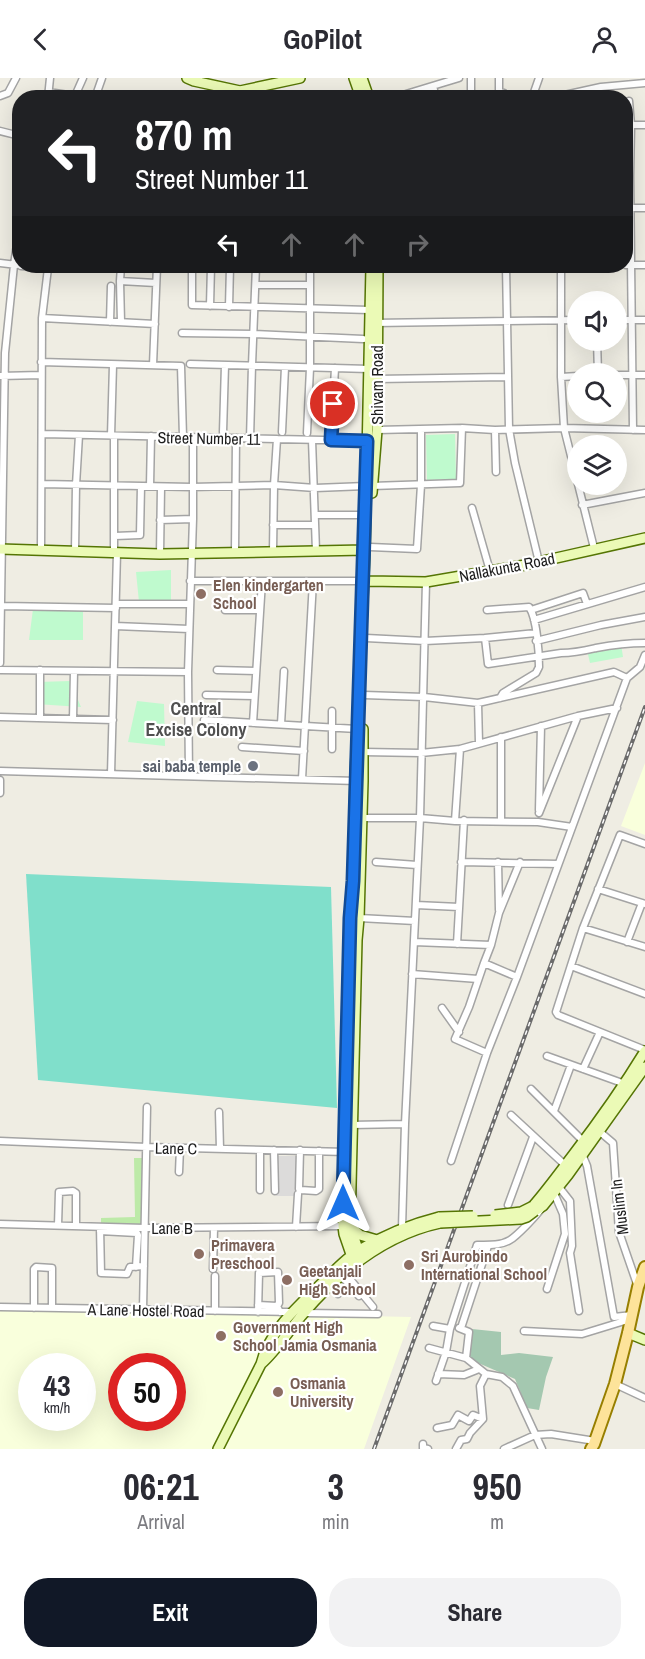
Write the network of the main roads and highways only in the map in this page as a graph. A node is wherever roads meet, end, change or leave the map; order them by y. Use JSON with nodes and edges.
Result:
{"nodes":[{"id":1,"x":187,"y":78,"type":"edge"},
{"id":2,"x":295,"y":79,"type":"edge"},
{"id":3,"x":235,"y":90,"type":"edge"},
{"id":4,"x":245,"y":90,"type":"edge"},
{"id":5,"x":371,"y":273,"type":"edge"},
{"id":6,"x":377,"y":273,"type":"edge"},
{"id":7,"x":373,"y":323,"type":"junction"},
{"id":8,"x":371,"y":441,"type":"junction"},
{"id":9,"x":369,"y":486,"type":"junction"},
{"id":10,"x":645,"y":538,"type":"edge"},
{"id":11,"x":1,"y":549,"type":"edge"},
{"id":12,"x":368,"y":549,"type":"junction"},
{"id":13,"x":366,"y":577,"type":"junction"},
{"id":14,"x":359,"y":781,"type":"junction"},
{"id":15,"x":645,"y":1050,"type":"edge"},
{"id":16,"x":645,"y":1067,"type":"edge"},
{"id":17,"x":349,"y":1125,"type":"junction"},
{"id":18,"x":537,"y":1208,"type":"junction"},
{"id":19,"x":347,"y":1226,"type":"junction"},
{"id":20,"x":406,"y":1229,"type":"junction"},
{"id":21,"x":377,"y":1240,"type":"junction"},
{"id":22,"x":356,"y":1257,"type":"junction"},
{"id":23,"x":642,"y":1277,"type":"edge"},
{"id":24,"x":628,"y":1333,"type":"junction"},
{"id":25,"x":645,"y":1340,"type":"edge"},
{"id":26,"x":261,"y":1364,"type":"junction"},
{"id":27,"x":593,"y":1445,"type":"edge"},
{"id":28,"x":218,"y":1449,"type":"edge"}],
"edges":[{"from":1,"to":3,"type":"main road"},
{"from":2,"to":4,"type":"main road"},
{"from":5,"to":7,"type":"main road","name":"Shivam Road"},
{"from":6,"to":7,"type":"main road","name":"Shivam Road"},
{"from":7,"to":8,"type":"main road","name":"Shivam Road"},
{"from":7,"to":8,"type":"main road","name":"Shivam Road"},
{"from":8,"to":9,"type":"main road","name":"Shivam Road"},
{"from":9,"to":12,"type":"main road","name":"Shivam Road"},
{"from":9,"to":12,"type":"main road","name":"Shivam Road"},
{"from":10,"to":13,"type":"main road","name":"Nallakunta Road"},
{"from":11,"to":12,"type":"main road"},
{"from":12,"to":13,"type":"main road","name":"Shivam Road"},
{"from":13,"to":14,"type":"main road","name":"Shivam Road"},
{"from":13,"to":14,"type":"main road","name":"Shivam Road"},
{"from":14,"to":17,"type":"main road","name":"Shivam Road"},
{"from":14,"to":17,"type":"main road","name":"Shivam Road"},
{"from":15,"to":18,"type":"main road"},
{"from":16,"to":18,"type":"main road"},
{"from":17,"to":19,"type":"main road","name":"Shivam Road"},
{"from":18,"to":20,"type":"main road","bridge":true},
{"from":19,"to":21,"type":"main road"},
{"from":19,"to":22,"type":"main road","name":"Shivam Road"},
{"from":20,"to":21,"type":"main road"},
{"from":20,"to":22,"type":"main road"},
{"from":21,"to":22,"type":"main road"},
{"from":22,"to":26,"type":"main road"},
{"from":22,"to":26,"type":"main road"},
{"from":23,"to":24,"type":"main road"},
{"from":24,"to":25,"type":"main road"},
{"from":24,"to":27,"type":"main road"},
{"from":26,"to":28,"type":"main road"}]}
